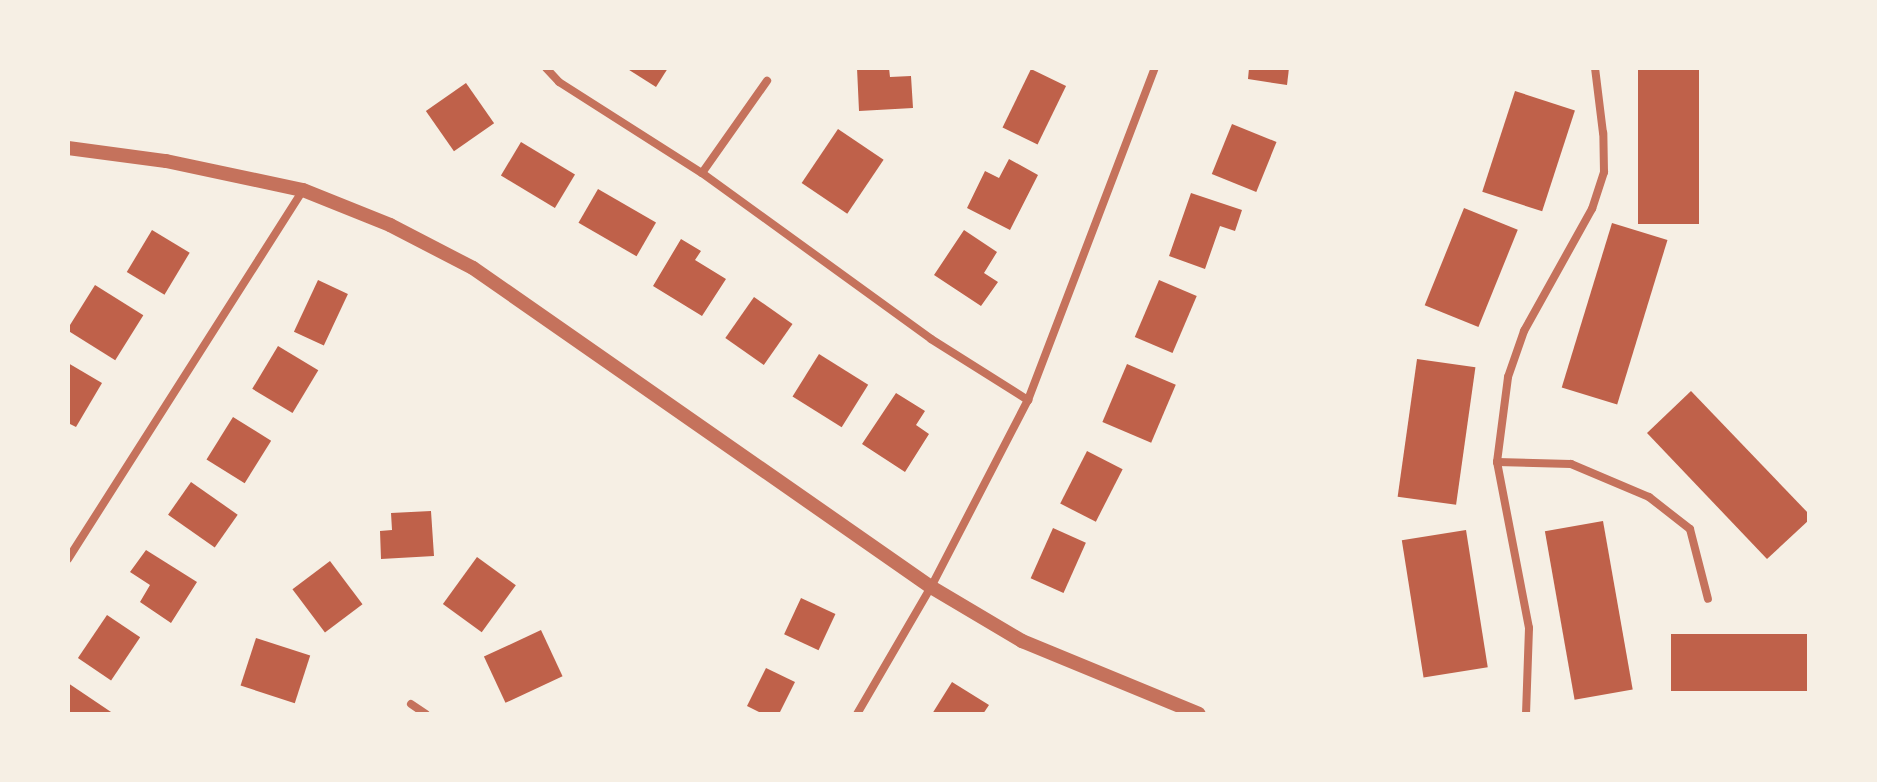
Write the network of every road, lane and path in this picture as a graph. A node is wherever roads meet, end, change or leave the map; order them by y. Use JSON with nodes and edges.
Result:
{"nodes":[{"id":1,"x":546,"y":68,"type":"edge"},
{"id":2,"x":1155,"y":68,"type":"edge"},
{"id":3,"x":1595,"y":68,"type":"edge"},
{"id":4,"x":767,"y":81,"type":"dead end"},
{"id":5,"x":68,"y":148,"type":"edge"},
{"id":6,"x":702,"y":173,"type":"junction"},
{"id":7,"x":303,"y":190,"type":"junction"},
{"id":8,"x":1028,"y":400,"type":"junction"},
{"id":9,"x":1497,"y":462,"type":"junction"},
{"id":10,"x":68,"y":559,"type":"edge"},
{"id":11,"x":931,"y":587,"type":"junction"},
{"id":12,"x":1708,"y":599,"type":"dead end"},
{"id":13,"x":411,"y":704,"type":"dead end"},
{"id":14,"x":426,"y":714,"type":"edge"},
{"id":15,"x":857,"y":714,"type":"edge"},
{"id":16,"x":1199,"y":714,"type":"edge"},
{"id":17,"x":1526,"y":714,"type":"edge"}],
"edges":[{"from":1,"to":6,"type":"street"},
{"from":2,"to":8,"type":"street"},
{"from":3,"to":9,"type":"street"},
{"from":4,"to":6,"type":"street"},
{"from":5,"to":7,"type":"street"},
{"from":6,"to":8,"type":"street"},
{"from":7,"to":10,"type":"street"},
{"from":7,"to":11,"type":"street"},
{"from":8,"to":11,"type":"street"},
{"from":9,"to":12,"type":"street"},
{"from":9,"to":17,"type":"street"},
{"from":11,"to":15,"type":"street"},
{"from":11,"to":16,"type":"street"},
{"from":13,"to":14,"type":"street"}]}
